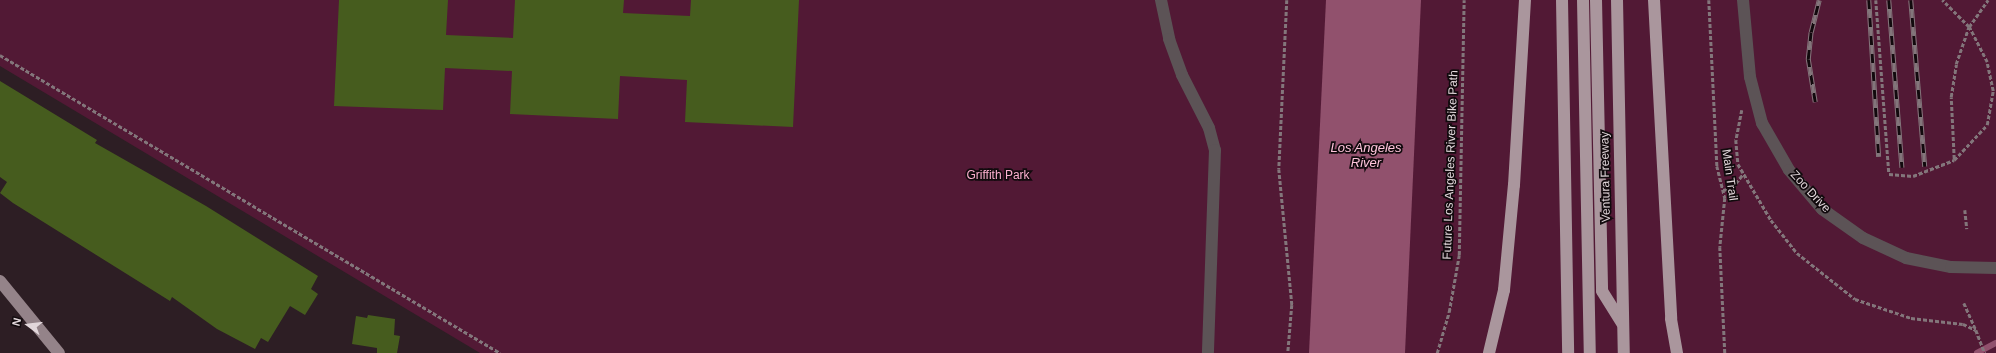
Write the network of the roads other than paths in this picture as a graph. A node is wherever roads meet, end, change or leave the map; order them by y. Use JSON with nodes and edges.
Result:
{"nodes":[{"id":1,"x":1161,"y":0,"type":"edge"},
{"id":2,"x":1525,"y":0,"type":"edge"},
{"id":3,"x":1562,"y":0,"type":"edge"},
{"id":4,"x":1583,"y":0,"type":"edge"},
{"id":5,"x":1596,"y":0,"type":"edge"},
{"id":6,"x":1617,"y":0,"type":"edge"},
{"id":7,"x":1654,"y":0,"type":"edge"},
{"id":8,"x":1743,"y":0,"type":"edge"},
{"id":9,"x":1996,"y":268,"type":"edge"},
{"id":10,"x":0,"y":281,"type":"edge"},
{"id":11,"x":1623,"y":324,"type":"junction"},
{"id":12,"x":59,"y":353,"type":"edge"},
{"id":13,"x":1208,"y":353,"type":"edge"},
{"id":14,"x":1489,"y":353,"type":"edge"},
{"id":15,"x":1568,"y":353,"type":"edge"},
{"id":16,"x":1590,"y":353,"type":"edge"},
{"id":17,"x":1624,"y":353,"type":"edge"},
{"id":18,"x":1677,"y":353,"type":"edge"}],
"edges":[{"from":1,"to":13,"type":"street"},
{"from":2,"to":14,"type":"highway"},
{"from":3,"to":15,"type":"highway"},
{"from":4,"to":16,"type":"highway"},
{"from":5,"to":11,"type":"highway"},
{"from":6,"to":11,"type":"highway","name":"Ventura Freeway"},
{"from":7,"to":18,"type":"highway"},
{"from":8,"to":9,"type":"street","name":"Zoo Drive"},
{"from":10,"to":12,"type":"main road"},
{"from":11,"to":17,"type":"highway","name":"Ventura Freeway"}]}
